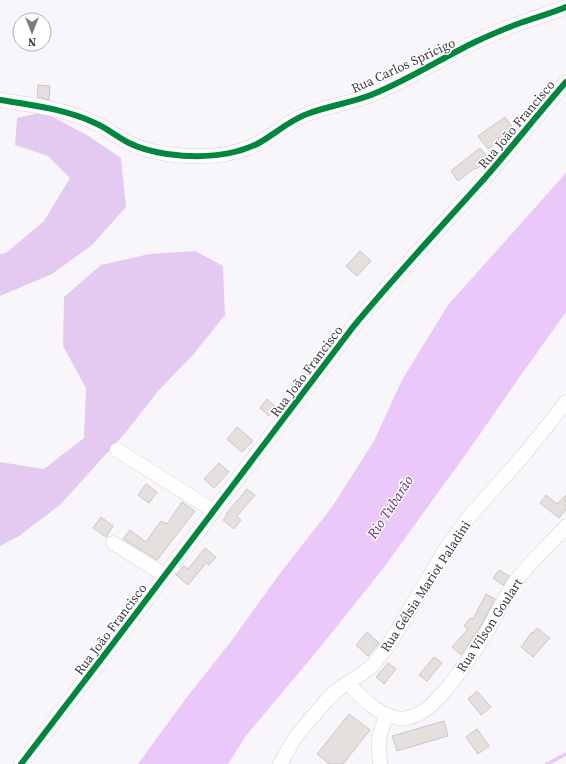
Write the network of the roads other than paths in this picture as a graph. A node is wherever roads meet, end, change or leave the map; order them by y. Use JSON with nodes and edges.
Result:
{"nodes":[{"id":1,"x":566,"y":8,"type":"edge"},
{"id":2,"x":566,"y":82,"type":"edge"},
{"id":3,"x":0,"y":100,"type":"edge"},
{"id":4,"x":566,"y":402,"type":"edge"},
{"id":5,"x":117,"y":450,"type":"dead end"},
{"id":6,"x":214,"y":510,"type":"junction"},
{"id":7,"x":566,"y":526,"type":"edge"},
{"id":8,"x":113,"y":543,"type":"dead end"},
{"id":9,"x":165,"y":575,"type":"junction"},
{"id":10,"x":348,"y":684,"type":"junction"},
{"id":11,"x":386,"y":715,"type":"junction"},
{"id":12,"x":21,"y":764,"type":"edge"},
{"id":13,"x":280,"y":764,"type":"edge"},
{"id":14,"x":380,"y":764,"type":"edge"}],
"edges":[{"from":1,"to":3,"type":"street","name":"Rua Carlos Spricigo"},
{"from":2,"to":6,"type":"street","name":"Rua João Francisco"},
{"from":4,"to":10,"type":"street","name":"Rua Gélsia Mariot Paladini"},
{"from":5,"to":6,"type":"street"},
{"from":6,"to":9,"type":"street","name":"Rua João Francisco"},
{"from":7,"to":11,"type":"street","name":"Rua Vilson Goulart"},
{"from":8,"to":9,"type":"street"},
{"from":9,"to":12,"type":"street","name":"Rua João Francisco"},
{"from":10,"to":11,"type":"street","name":"Rua Vilson Goulart"},
{"from":10,"to":13,"type":"street","name":"Rua Gélsia Mariot Paladini"},
{"from":11,"to":14,"type":"street"}]}
